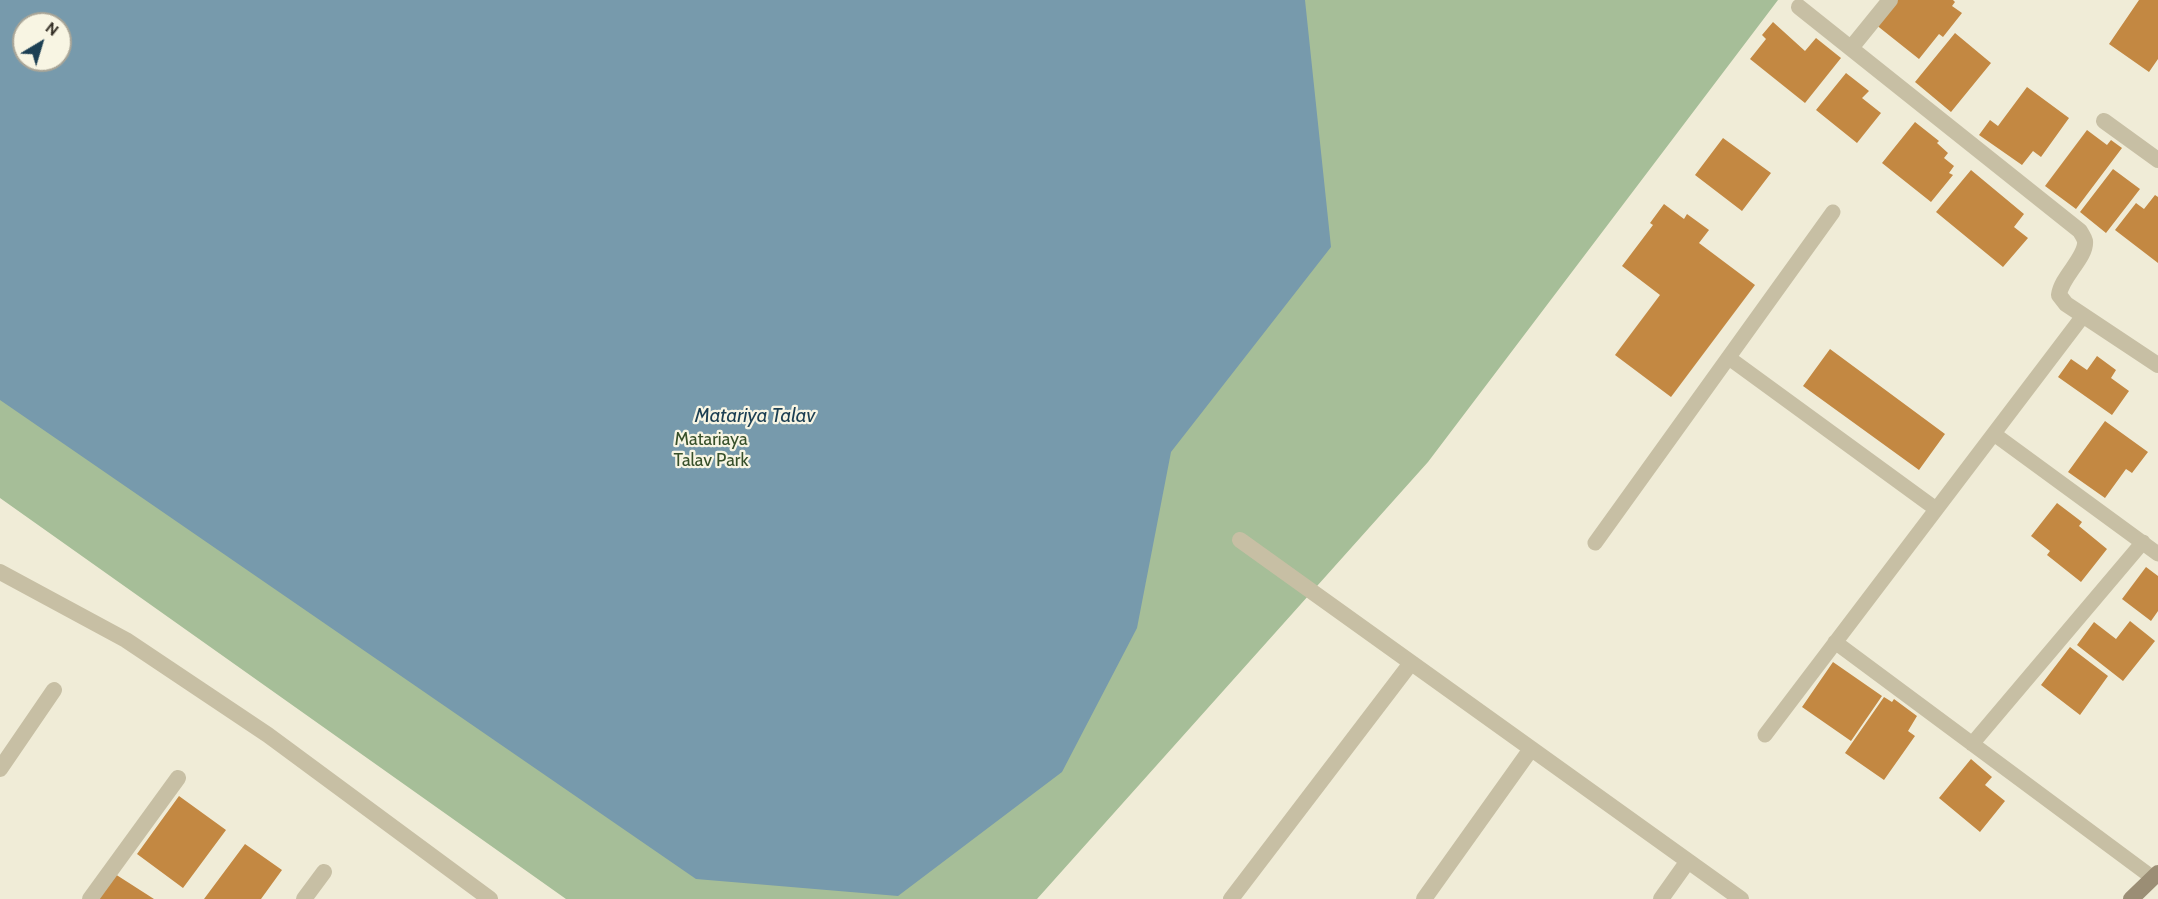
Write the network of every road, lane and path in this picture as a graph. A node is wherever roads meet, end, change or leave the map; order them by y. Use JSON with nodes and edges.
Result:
{"nodes":[{"id":1,"x":1890,"y":0,"type":"edge"},
{"id":2,"x":1799,"y":7,"type":"dead end"},
{"id":3,"x":1851,"y":48,"type":"junction"},
{"id":4,"x":2104,"y":122,"type":"dead end"},
{"id":5,"x":2158,"y":160,"type":"edge"},
{"id":6,"x":1833,"y":212,"type":"dead end"},
{"id":7,"x":2083,"y":316,"type":"junction"},
{"id":8,"x":1729,"y":358,"type":"junction"},
{"id":9,"x":2158,"y":365,"type":"edge"},
{"id":10,"x":1994,"y":434,"type":"junction"},
{"id":11,"x":1936,"y":509,"type":"junction"},
{"id":12,"x":1240,"y":540,"type":"dead end"},
{"id":13,"x":2142,"y":542,"type":"junction"},
{"id":14,"x":1595,"y":543,"type":"dead end"},
{"id":15,"x":2158,"y":554,"type":"edge"},
{"id":16,"x":0,"y":572,"type":"edge"},
{"id":17,"x":1835,"y":642,"type":"junction"},
{"id":18,"x":1411,"y":663,"type":"junction"},
{"id":19,"x":54,"y":690,"type":"dead end"},
{"id":20,"x":1765,"y":735,"type":"dead end"},
{"id":21,"x":1972,"y":744,"type":"junction"},
{"id":22,"x":1531,"y":749,"type":"junction"},
{"id":23,"x":0,"y":769,"type":"edge"},
{"id":24,"x":178,"y":778,"type":"dead end"},
{"id":25,"x":1688,"y":861,"type":"junction"},
{"id":26,"x":324,"y":872,"type":"dead end"},
{"id":27,"x":2155,"y":875,"type":"edge"},
{"id":28,"x":90,"y":899,"type":"edge"},
{"id":29,"x":304,"y":899,"type":"edge"},
{"id":30,"x":490,"y":899,"type":"edge"},
{"id":31,"x":1231,"y":899,"type":"edge"},
{"id":32,"x":1424,"y":899,"type":"edge"},
{"id":33,"x":1661,"y":899,"type":"edge"},
{"id":34,"x":1741,"y":899,"type":"edge"},
{"id":35,"x":2131,"y":899,"type":"edge"}],
"edges":[{"from":1,"to":3,"type":"street"},
{"from":2,"to":3,"type":"street"},
{"from":3,"to":7,"type":"street"},
{"from":4,"to":5,"type":"street"},
{"from":6,"to":8,"type":"lane"},
{"from":7,"to":9,"type":"street"},
{"from":7,"to":10,"type":"lane"},
{"from":8,"to":11,"type":"lane"},
{"from":8,"to":14,"type":"lane"},
{"from":10,"to":11,"type":"lane"},
{"from":10,"to":13,"type":"lane"},
{"from":11,"to":17,"type":"lane"},
{"from":12,"to":18,"type":"street"},
{"from":13,"to":15,"type":"lane"},
{"from":13,"to":21,"type":"lane"},
{"from":16,"to":30,"type":"street"},
{"from":17,"to":20,"type":"lane"},
{"from":17,"to":21,"type":"lane"},
{"from":18,"to":22,"type":"street"},
{"from":18,"to":31,"type":"street"},
{"from":19,"to":23,"type":"street"},
{"from":21,"to":27,"type":"lane"},
{"from":22,"to":25,"type":"street"},
{"from":22,"to":32,"type":"street"},
{"from":24,"to":28,"type":"street"},
{"from":25,"to":33,"type":"street"},
{"from":25,"to":34,"type":"street"},
{"from":26,"to":29,"type":"street"},
{"from":27,"to":35,"type":"main road"}]}
